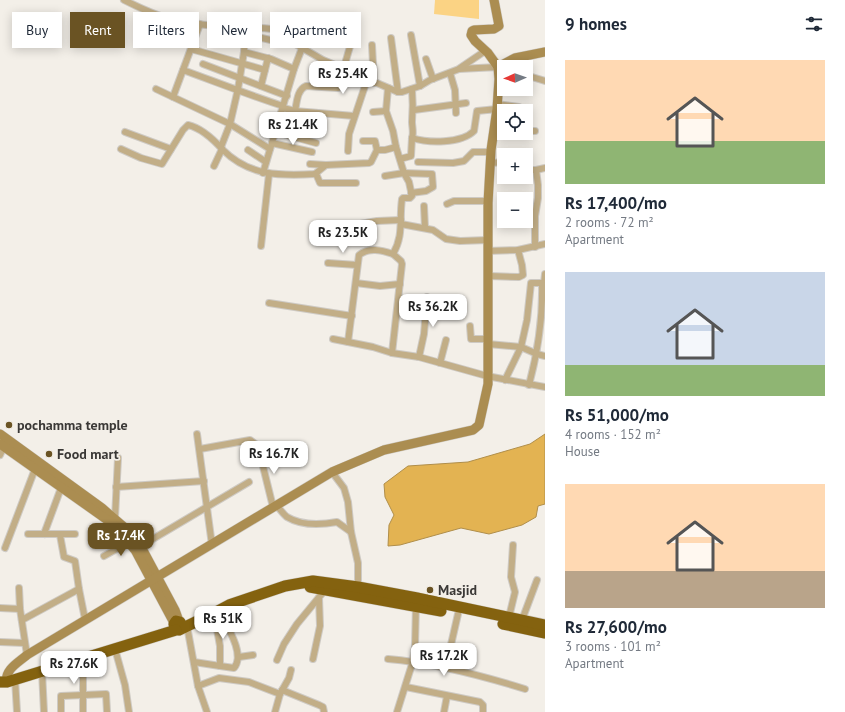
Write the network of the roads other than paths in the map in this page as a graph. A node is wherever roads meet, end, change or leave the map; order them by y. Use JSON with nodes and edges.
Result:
{"nodes":[{"id":1,"x":124,"y":0,"type":"edge"},
{"id":2,"x":494,"y":0,"type":"edge"},
{"id":3,"x":200,"y":24,"type":"junction"},
{"id":4,"x":207,"y":24,"type":"edge"},
{"id":5,"x":411,"y":35,"type":"dead end"},
{"id":6,"x":391,"y":38,"type":"dead end"},
{"id":7,"x":372,"y":45,"type":"dead end"},
{"id":8,"x":244,"y":48,"type":"edge"},
{"id":9,"x":302,"y":48,"type":"joint"},
{"id":10,"x":350,"y":48,"type":"edge"},
{"id":11,"x":191,"y":49,"type":"junction"},
{"id":12,"x":244,"y":52,"type":"junction"},
{"id":13,"x":545,"y":52,"type":"edge"},
{"id":14,"x":488,"y":54,"type":"junction"},
{"id":15,"x":268,"y":58,"type":"junction"},
{"id":16,"x":515,"y":58,"type":"junction"},
{"id":17,"x":426,"y":59,"type":"dead end"},
{"id":18,"x":511,"y":60,"type":"edge"},
{"id":19,"x":203,"y":64,"type":"dead end"},
{"id":20,"x":242,"y":64,"type":"junction"},
{"id":21,"x":497,"y":66,"type":"edge"},
{"id":22,"x":497,"y":67,"type":"edge"},
{"id":23,"x":294,"y":69,"type":"junction"},
{"id":24,"x":459,"y":69,"type":"junction"},
{"id":25,"x":183,"y":70,"type":"junction"},
{"id":26,"x":265,"y":70,"type":"junction"},
{"id":27,"x":343,"y":70,"type":"junction"},
{"id":28,"x":450,"y":73,"type":"junction"},
{"id":29,"x":239,"y":77,"type":"junction"},
{"id":30,"x":533,"y":78,"type":"edge"},
{"id":31,"x":433,"y":79,"type":"junction"},
{"id":32,"x":368,"y":80,"type":"junction"},
{"id":33,"x":545,"y":81,"type":"edge"},
{"id":34,"x":374,"y":83,"type":"junction"},
{"id":35,"x":261,"y":86,"type":"junction"},
{"id":36,"x":420,"y":86,"type":"junction"},
{"id":37,"x":388,"y":88,"type":"junction"},
{"id":38,"x":156,"y":89,"type":"dead end"},
{"id":39,"x":238,"y":89,"type":"junction"},
{"id":40,"x":412,"y":89,"type":"junction"},
{"id":41,"x":398,"y":92,"type":"junction"},
{"id":42,"x":287,"y":96,"type":"junction"},
{"id":43,"x":173,"y":97,"type":"junction"},
{"id":44,"x":466,"y":103,"type":"dead end"},
{"id":45,"x":456,"y":104,"type":"junction"},
{"id":46,"x":283,"y":107,"type":"junction"},
{"id":47,"x":497,"y":107,"type":"joint"},
{"id":48,"x":414,"y":110,"type":"junction"},
{"id":49,"x":295,"y":111,"type":"junction"},
{"id":50,"x":386,"y":111,"type":"junction"},
{"id":51,"x":373,"y":112,"type":"dead end"},
{"id":52,"x":456,"y":113,"type":"dead end"},
{"id":53,"x":354,"y":116,"type":"junction"},
{"id":54,"x":230,"y":124,"type":"junction"},
{"id":55,"x":494,"y":129,"type":"junction"},
{"id":56,"x":497,"y":129,"type":"edge"},
{"id":57,"x":125,"y":132,"type":"dead end"},
{"id":58,"x":276,"y":132,"type":"junction"},
{"id":59,"x":412,"y":138,"type":"junction"},
{"id":60,"x":363,"y":141,"type":"dead end"},
{"id":61,"x":316,"y":143,"type":"dead end"},
{"id":62,"x":271,"y":146,"type":"junction"},
{"id":63,"x":396,"y":147,"type":"junction"},
{"id":64,"x":221,"y":148,"type":"junction"},
{"id":65,"x":121,"y":149,"type":"dead end"},
{"id":66,"x":171,"y":150,"type":"junction"},
{"id":67,"x":248,"y":150,"type":"dead end"},
{"id":68,"x":377,"y":150,"type":"junction"},
{"id":69,"x":348,"y":151,"type":"dead end"},
{"id":70,"x":312,"y":152,"type":"dead end"},
{"id":71,"x":491,"y":152,"type":"junction"},
{"id":72,"x":411,"y":156,"type":"junction"},
{"id":73,"x":400,"y":159,"type":"junction"},
{"id":74,"x":266,"y":162,"type":"junction"},
{"id":75,"x":418,"y":162,"type":"junction"},
{"id":76,"x":491,"y":163,"type":"junction"},
{"id":77,"x":497,"y":163,"type":"edge"},
{"id":78,"x":310,"y":164,"type":"dead end"},
{"id":79,"x":326,"y":165,"type":"junction"},
{"id":80,"x":214,"y":166,"type":"dead end"},
{"id":81,"x":545,"y":168,"type":"edge"},
{"id":82,"x":536,"y":170,"type":"joint"},
{"id":83,"x":404,"y":173,"type":"junction"},
{"id":84,"x":266,"y":174,"type":"junction"},
{"id":85,"x":315,"y":174,"type":"junction"},
{"id":86,"x":418,"y":174,"type":"junction"},
{"id":87,"x":385,"y":176,"type":"dead end"},
{"id":88,"x":356,"y":183,"type":"dead end"},
{"id":89,"x":411,"y":193,"type":"junction"},
{"id":90,"x":489,"y":201,"type":"junction"},
{"id":91,"x":448,"y":204,"type":"dead end"},
{"id":92,"x":424,"y":206,"type":"dead end"},
{"id":93,"x":401,"y":222,"type":"junction"},
{"id":94,"x":338,"y":228,"type":"dead end"},
{"id":95,"x":425,"y":228,"type":"junction"},
{"id":96,"x":488,"y":240,"type":"junction"},
{"id":97,"x":545,"y":244,"type":"edge"},
{"id":98,"x":261,"y":246,"type":"dead end"},
{"id":99,"x":535,"y":247,"type":"junction"},
{"id":100,"x":518,"y":250,"type":"junction"},
{"id":101,"x":487,"y":251,"type":"junction"},
{"id":102,"x":393,"y":254,"type":"junction"},
{"id":103,"x":328,"y":262,"type":"dead end"},
{"id":104,"x":357,"y":265,"type":"junction"},
{"id":105,"x":545,"y":274,"type":"edge"},
{"id":106,"x":489,"y":276,"type":"junction"},
{"id":107,"x":356,"y":283,"type":"junction"},
{"id":108,"x":542,"y":283,"type":"junction"},
{"id":109,"x":400,"y":284,"type":"junction"},
{"id":110,"x":427,"y":296,"type":"dead end"},
{"id":111,"x":529,"y":299,"type":"junction"},
{"id":112,"x":544,"y":300,"type":"edge"},
{"id":113,"x":269,"y":303,"type":"dead end"},
{"id":114,"x":352,"y":316,"type":"junction"},
{"id":115,"x":470,"y":326,"type":"dead end"},
{"id":116,"x":333,"y":339,"type":"dead end"},
{"id":117,"x":446,"y":340,"type":"dead end"},
{"id":118,"x":488,"y":341,"type":"junction"},
{"id":119,"x":348,"y":342,"type":"junction"},
{"id":120,"x":520,"y":347,"type":"junction"},
{"id":121,"x":392,"y":353,"type":"junction"},
{"id":122,"x":537,"y":354,"type":"junction"},
{"id":123,"x":545,"y":356,"type":"edge"},
{"id":124,"x":419,"y":357,"type":"junction"},
{"id":125,"x":440,"y":363,"type":"junction"},
{"id":126,"x":487,"y":376,"type":"junction"},
{"id":127,"x":505,"y":380,"type":"junction"},
{"id":128,"x":530,"y":385,"type":"junction"},
{"id":129,"x":545,"y":387,"type":"edge"},
{"id":130,"x":197,"y":434,"type":"dead end"},
{"id":131,"x":2,"y":444,"type":"edge"},
{"id":132,"x":200,"y":449,"type":"junction"},
{"id":133,"x":118,"y":458,"type":"dead end"},
{"id":134,"x":35,"y":469,"type":"junction"},
{"id":135,"x":332,"y":472,"type":"junction"},
{"id":136,"x":204,"y":481,"type":"junction"},
{"id":137,"x":249,"y":482,"type":"dead end"},
{"id":138,"x":116,"y":487,"type":"junction"},
{"id":139,"x":61,"y":488,"type":"junction"},
{"id":140,"x":275,"y":506,"type":"junction"},
{"id":141,"x":207,"y":508,"type":"junction"},
{"id":142,"x":115,"y":518,"type":"junction"},
{"id":143,"x":351,"y":532,"type":"junction"},
{"id":144,"x":28,"y":534,"type":"dead end"},
{"id":145,"x":44,"y":534,"type":"junction"},
{"id":146,"x":75,"y":534,"type":"dead end"},
{"id":147,"x":60,"y":535,"type":"junction"},
{"id":148,"x":129,"y":542,"type":"junction"},
{"id":149,"x":212,"y":545,"type":"junction"},
{"id":150,"x":513,"y":545,"type":"dead end"},
{"id":151,"x":141,"y":546,"type":"junction"},
{"id":152,"x":5,"y":548,"type":"dead end"},
{"id":153,"x":104,"y":556,"type":"dead end"},
{"id":154,"x":155,"y":579,"type":"junction"},
{"id":155,"x":538,"y":580,"type":"dead end"},
{"id":156,"x":303,"y":583,"type":"junction"},
{"id":157,"x":358,"y":587,"type":"junction"},
{"id":158,"x":19,"y":588,"type":"dead end"},
{"id":159,"x":79,"y":589,"type":"junction"},
{"id":160,"x":322,"y":594,"type":"junction"},
{"id":161,"x":416,"y":602,"type":"junction"},
{"id":162,"x":229,"y":605,"type":"junction"},
{"id":163,"x":0,"y":608,"type":"edge"},
{"id":164,"x":20,"y":609,"type":"junction"},
{"id":165,"x":217,"y":612,"type":"junction"},
{"id":166,"x":458,"y":614,"type":"junction"},
{"id":167,"x":509,"y":617,"type":"junction"},
{"id":168,"x":85,"y":619,"type":"junction"},
{"id":169,"x":22,"y":620,"type":"junction"},
{"id":170,"x":522,"y":620,"type":"junction"},
{"id":171,"x":179,"y":625,"type":"junction"},
{"id":172,"x":545,"y":625,"type":"edge"},
{"id":173,"x":545,"y":633,"type":"edge"},
{"id":174,"x":0,"y":642,"type":"edge"},
{"id":175,"x":24,"y":643,"type":"junction"},
{"id":176,"x":115,"y":649,"type":"junction"},
{"id":177,"x":450,"y":649,"type":"dead end"},
{"id":178,"x":27,"y":655,"type":"junction"},
{"id":179,"x":253,"y":655,"type":"dead end"},
{"id":180,"x":239,"y":657,"type":"junction"},
{"id":181,"x":83,"y":658,"type":"junction"},
{"id":182,"x":313,"y":659,"type":"dead end"},
{"id":183,"x":388,"y":659,"type":"dead end"},
{"id":184,"x":277,"y":660,"type":"dead end"},
{"id":185,"x":413,"y":661,"type":"junction"},
{"id":186,"x":194,"y":662,"type":"junction"},
{"id":187,"x":218,"y":666,"type":"junction"},
{"id":188,"x":291,"y":670,"type":"dead end"},
{"id":189,"x":42,"y":671,"type":"junction"},
{"id":190,"x":219,"y":678,"type":"junction"},
{"id":191,"x":6,"y":680,"type":"edge"},
{"id":192,"x":198,"y":686,"type":"junction"},
{"id":193,"x":406,"y":687,"type":"junction"},
{"id":194,"x":525,"y":689,"type":"dead end"},
{"id":195,"x":281,"y":692,"type":"junction"},
{"id":196,"x":83,"y":695,"type":"junction"},
{"id":197,"x":447,"y":696,"type":"junction"},
{"id":198,"x":17,"y":712,"type":"edge"},
{"id":199,"x":44,"y":712,"type":"edge"},
{"id":200,"x":61,"y":712,"type":"edge"},
{"id":201,"x":83,"y":712,"type":"edge"},
{"id":202,"x":107,"y":712,"type":"edge"},
{"id":203,"x":129,"y":712,"type":"edge"},
{"id":204,"x":207,"y":712,"type":"edge"},
{"id":205,"x":275,"y":712,"type":"edge"},
{"id":206,"x":324,"y":712,"type":"edge"},
{"id":207,"x":397,"y":712,"type":"edge"},
{"id":208,"x":444,"y":712,"type":"edge"},
{"id":209,"x":483,"y":712,"type":"edge"}],
"edges":[{"from":1,"to":3,"type":"street"},
{"from":2,"to":14,"type":"street"},
{"from":3,"to":4,"type":"street"},
{"from":3,"to":11,"type":"street"},
{"from":5,"to":36,"type":"street"},
{"from":6,"to":41,"type":"street"},
{"from":7,"to":34,"type":"street"},
{"from":8,"to":12,"type":"street"},
{"from":9,"to":23,"type":"street"},
{"from":9,"to":27,"type":"street"},
{"from":10,"to":27,"type":"street"},
{"from":11,"to":20,"type":"street"},
{"from":11,"to":25,"type":"street"},
{"from":12,"to":15,"type":"street"},
{"from":12,"to":20,"type":"street"},
{"from":13,"to":16,"type":"street"},
{"from":14,"to":16,"type":"street"},
{"from":14,"to":21,"type":"street"},
{"from":14,"to":24,"type":"street"},
{"from":15,"to":23,"type":"street"},
{"from":15,"to":26,"type":"street"},
{"from":16,"to":18,"type":"street"},
{"from":17,"to":31,"type":"street"},
{"from":19,"to":29,"type":"street"},
{"from":20,"to":26,"type":"street"},
{"from":20,"to":29,"type":"street"},
{"from":22,"to":24,"type":"street"},
{"from":23,"to":42,"type":"street"},
{"from":24,"to":28,"type":"street"},
{"from":25,"to":39,"type":"street"},
{"from":25,"to":43,"type":"street"},
{"from":26,"to":35,"type":"street"},
{"from":27,"to":32,"type":"street"},
{"from":27,"to":49,"type":"street"},
{"from":28,"to":31,"type":"street"},
{"from":28,"to":45,"type":"street"},
{"from":29,"to":35,"type":"street"},
{"from":29,"to":39,"type":"street"},
{"from":30,"to":33,"type":"street"},
{"from":31,"to":36,"type":"street"},
{"from":32,"to":34,"type":"street"},
{"from":32,"to":53,"type":"street"},
{"from":34,"to":37,"type":"street"},
{"from":35,"to":42,"type":"street"},
{"from":36,"to":40,"type":"street"},
{"from":37,"to":41,"type":"street"},
{"from":37,"to":50,"type":"street"},
{"from":38,"to":43,"type":"street"},
{"from":39,"to":46,"type":"street"},
{"from":39,"to":54,"type":"street"},
{"from":40,"to":41,"type":"street"},
{"from":40,"to":48,"type":"street"},
{"from":42,"to":46,"type":"street"},
{"from":43,"to":54,"type":"street"},
{"from":44,"to":45,"type":"street"},
{"from":45,"to":48,"type":"street"},
{"from":45,"to":52,"type":"street"},
{"from":46,"to":49,"type":"street"},
{"from":46,"to":58,"type":"street"},
{"from":47,"to":55,"type":"street"},
{"from":47,"to":59,"type":"street"},
{"from":48,"to":59,"type":"street"},
{"from":49,"to":53,"type":"street"},
{"from":50,"to":51,"type":"street"},
{"from":50,"to":63,"type":"street"},
{"from":53,"to":69,"type":"street"},
{"from":54,"to":62,"type":"street"},
{"from":54,"to":64,"type":"street"},
{"from":55,"to":56,"type":"street"},
{"from":55,"to":71,"type":"street"},
{"from":57,"to":66,"type":"street"},
{"from":58,"to":61,"type":"street"},
{"from":58,"to":62,"type":"street"},
{"from":59,"to":72,"type":"street"},
{"from":60,"to":68,"type":"street"},
{"from":62,"to":70,"type":"street"},
{"from":62,"to":74,"type":"street"},
{"from":63,"to":68,"type":"street"},
{"from":63,"to":73,"type":"street"},
{"from":64,"to":66,"type":"street"},
{"from":64,"to":80,"type":"street"},
{"from":64,"to":84,"type":"street"},
{"from":65,"to":66,"type":"street"},
{"from":67,"to":74,"type":"street"},
{"from":68,"to":79,"type":"street"},
{"from":71,"to":75,"type":"street"},
{"from":71,"to":76,"type":"street"},
{"from":72,"to":73,"type":"street"},
{"from":72,"to":75,"type":"street"},
{"from":73,"to":83,"type":"street"},
{"from":74,"to":84,"type":"street"},
{"from":75,"to":86,"type":"street"},
{"from":76,"to":77,"type":"street"},
{"from":76,"to":90,"type":"street"},
{"from":78,"to":79,"type":"street"},
{"from":79,"to":85,"type":"street"},
{"from":81,"to":82,"type":"street"},
{"from":82,"to":99,"type":"street"},
{"from":83,"to":86,"type":"street"},
{"from":83,"to":87,"type":"street"},
{"from":83,"to":89,"type":"street"},
{"from":84,"to":85,"type":"street"},
{"from":84,"to":98,"type":"street"},
{"from":85,"to":88,"type":"street"},
{"from":86,"to":89,"type":"street"},
{"from":89,"to":93,"type":"street"},
{"from":90,"to":91,"type":"street"},
{"from":90,"to":96,"type":"street"},
{"from":92,"to":95,"type":"street"},
{"from":93,"to":94,"type":"street"},
{"from":93,"to":95,"type":"street"},
{"from":93,"to":102,"type":"street"},
{"from":95,"to":96,"type":"street"},
{"from":96,"to":101,"type":"street"},
{"from":97,"to":99,"type":"street"},
{"from":99,"to":100,"type":"street"},
{"from":100,"to":101,"type":"street"},
{"from":100,"to":106,"type":"street"},
{"from":101,"to":106,"type":"street"},
{"from":102,"to":104,"type":"street"},
{"from":102,"to":109,"type":"street"},
{"from":103,"to":104,"type":"street"},
{"from":104,"to":107,"type":"street"},
{"from":105,"to":108,"type":"street"},
{"from":106,"to":118,"type":"street"},
{"from":107,"to":109,"type":"street"},
{"from":107,"to":114,"type":"street"},
{"from":108,"to":111,"type":"street"},
{"from":108,"to":112,"type":"street"},
{"from":109,"to":121,"type":"street"},
{"from":110,"to":124,"type":"street"},
{"from":111,"to":112,"type":"street"},
{"from":111,"to":120,"type":"street"},
{"from":112,"to":122,"type":"street"},
{"from":113,"to":114,"type":"street"},
{"from":114,"to":119,"type":"street"},
{"from":115,"to":118,"type":"street"},
{"from":116,"to":119,"type":"street"},
{"from":117,"to":125,"type":"street"},
{"from":118,"to":120,"type":"street"},
{"from":118,"to":126,"type":"street"},
{"from":119,"to":121,"type":"street"},
{"from":120,"to":122,"type":"street"},
{"from":120,"to":127,"type":"street"},
{"from":121,"to":124,"type":"street"},
{"from":122,"to":123,"type":"street"},
{"from":122,"to":128,"type":"street"},
{"from":124,"to":125,"type":"street"},
{"from":125,"to":126,"type":"street"},
{"from":126,"to":127,"type":"street"},
{"from":126,"to":135,"type":"street"},
{"from":127,"to":128,"type":"street"},
{"from":128,"to":129,"type":"street"},
{"from":130,"to":132,"type":"street"},
{"from":131,"to":134,"type":"street"},
{"from":131,"to":142,"type":"street"},
{"from":132,"to":136,"type":"street"},
{"from":132,"to":140,"type":"street"},
{"from":133,"to":138,"type":"street"},
{"from":134,"to":139,"type":"street"},
{"from":134,"to":152,"type":"street"},
{"from":135,"to":140,"type":"street"},
{"from":135,"to":143,"type":"street"},
{"from":136,"to":138,"type":"street"},
{"from":136,"to":141,"type":"street"},
{"from":137,"to":141,"type":"street"},
{"from":138,"to":142,"type":"street"},
{"from":139,"to":145,"type":"street"},
{"from":139,"to":148,"type":"street"},
{"from":140,"to":143,"type":"street"},
{"from":140,"to":149,"type":"street"},
{"from":141,"to":149,"type":"street"},
{"from":141,"to":151,"type":"street"},
{"from":142,"to":151,"type":"street"},
{"from":143,"to":157,"type":"street"},
{"from":144,"to":145,"type":"street"},
{"from":145,"to":147,"type":"street"},
{"from":146,"to":147,"type":"street"},
{"from":147,"to":159,"type":"street"},
{"from":148,"to":153,"type":"street"},
{"from":148,"to":154,"type":"street"},
{"from":149,"to":154,"type":"street"},
{"from":150,"to":167,"type":"street"},
{"from":151,"to":154,"type":"street"},
{"from":154,"to":168,"type":"street"},
{"from":154,"to":171,"type":"street"},
{"from":155,"to":170,"type":"street"},
{"from":156,"to":157,"type":"highway"},
{"from":156,"to":160,"type":"highway"},
{"from":156,"to":162,"type":"highway"},
{"from":157,"to":161,"type":"highway"},
{"from":158,"to":164,"type":"street"},
{"from":159,"to":168,"type":"street"},
{"from":159,"to":169,"type":"street"},
{"from":160,"to":161,"type":"highway"},
{"from":160,"to":182,"type":"street"},
{"from":160,"to":184,"type":"street"},
{"from":161,"to":166,"type":"highway"},
{"from":161,"to":167,"type":"highway"},
{"from":161,"to":185,"type":"street"},
{"from":162,"to":165,"type":"highway"},
{"from":162,"to":171,"type":"highway"},
{"from":163,"to":164,"type":"street"},
{"from":164,"to":169,"type":"street"},
{"from":165,"to":171,"type":"highway"},
{"from":165,"to":180,"type":"street"},
{"from":165,"to":187,"type":"street"},
{"from":166,"to":173,"type":"highway"},
{"from":166,"to":177,"type":"street"},
{"from":167,"to":170,"type":"highway"},
{"from":168,"to":178,"type":"street"},
{"from":169,"to":175,"type":"street"},
{"from":170,"to":172,"type":"highway"},
{"from":171,"to":176,"type":"highway"},
{"from":171,"to":186,"type":"street"},
{"from":171,"to":191,"type":"highway"},
{"from":174,"to":175,"type":"street"},
{"from":175,"to":178,"type":"street"},
{"from":176,"to":181,"type":"highway"},
{"from":176,"to":203,"type":"street"},
{"from":178,"to":191,"type":"street"},
{"from":179,"to":180,"type":"street"},
{"from":180,"to":187,"type":"street"},
{"from":181,"to":189,"type":"highway"},
{"from":181,"to":196,"type":"street"},
{"from":183,"to":185,"type":"street"},
{"from":185,"to":193,"type":"street"},
{"from":185,"to":194,"type":"street"},
{"from":186,"to":187,"type":"street"},
{"from":186,"to":192,"type":"street"},
{"from":187,"to":190,"type":"street"},
{"from":188,"to":195,"type":"street"},
{"from":189,"to":191,"type":"highway"},
{"from":189,"to":199,"type":"street"},
{"from":190,"to":192,"type":"street"},
{"from":190,"to":195,"type":"street"},
{"from":191,"to":198,"type":"street"},
{"from":192,"to":204,"type":"street"},
{"from":193,"to":197,"type":"street"},
{"from":193,"to":207,"type":"street"},
{"from":195,"to":205,"type":"street"},
{"from":195,"to":206,"type":"street"},
{"from":196,"to":200,"type":"street"},
{"from":196,"to":201,"type":"street"},
{"from":196,"to":202,"type":"street"},
{"from":197,"to":208,"type":"street"},
{"from":197,"to":209,"type":"street"}]}
